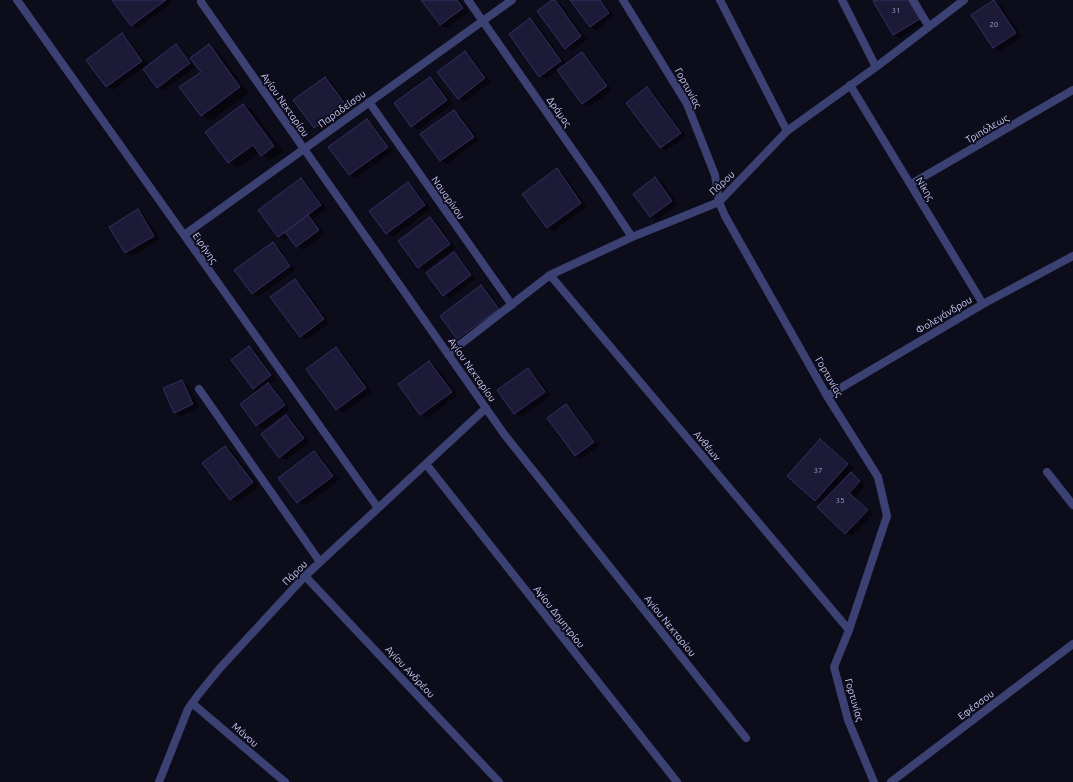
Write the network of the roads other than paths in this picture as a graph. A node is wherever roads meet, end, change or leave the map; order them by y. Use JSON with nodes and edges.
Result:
{"nodes":[{"id":1,"x":17,"y":0,"type":"edge"},
{"id":2,"x":468,"y":0,"type":"edge"},
{"id":3,"x":512,"y":0,"type":"edge"},
{"id":4,"x":623,"y":0,"type":"edge"},
{"id":5,"x":720,"y":0,"type":"edge"},
{"id":6,"x":842,"y":0,"type":"edge"},
{"id":7,"x":913,"y":0,"type":"edge"},
{"id":8,"x":964,"y":0,"type":"edge"},
{"id":9,"x":202,"y":1,"type":"edge"},
{"id":10,"x":483,"y":20,"type":"junction"},
{"id":11,"x":929,"y":26,"type":"junction"},
{"id":12,"x":876,"y":67,"type":"junction"},
{"id":13,"x":850,"y":85,"type":"junction"},
{"id":14,"x":1073,"y":90,"type":"edge"},
{"id":15,"x":369,"y":102,"type":"junction"},
{"id":16,"x":787,"y":131,"type":"junction"},
{"id":17,"x":304,"y":149,"type":"junction"},
{"id":18,"x":911,"y":184,"type":"junction"},
{"id":19,"x":719,"y":202,"type":"junction"},
{"id":20,"x":184,"y":235,"type":"junction"},
{"id":21,"x":632,"y":237,"type":"junction"},
{"id":22,"x":1073,"y":256,"type":"edge"},
{"id":23,"x":550,"y":275,"type":"junction"},
{"id":24,"x":983,"y":304,"type":"junction"},
{"id":25,"x":512,"y":305,"type":"junction"},
{"id":26,"x":449,"y":354,"type":"junction"},
{"id":27,"x":199,"y":389,"type":"dead end"},
{"id":28,"x":827,"y":396,"type":"junction"},
{"id":29,"x":486,"y":408,"type":"junction"},
{"id":30,"x":426,"y":464,"type":"junction"},
{"id":31,"x":1048,"y":472,"type":"dead end"},
{"id":32,"x":1073,"y":505,"type":"edge"},
{"id":33,"x":378,"y":508,"type":"junction"},
{"id":34,"x":320,"y":562,"type":"junction"},
{"id":35,"x":305,"y":576,"type":"junction"},
{"id":36,"x":849,"y":630,"type":"junction"},
{"id":37,"x":1073,"y":644,"type":"edge"},
{"id":38,"x":192,"y":703,"type":"junction"},
{"id":39,"x":746,"y":738,"type":"dead end"},
{"id":40,"x":159,"y":782,"type":"edge"},
{"id":41,"x":285,"y":782,"type":"edge"},
{"id":42,"x":499,"y":782,"type":"edge"},
{"id":43,"x":677,"y":782,"type":"edge"},
{"id":44,"x":874,"y":782,"type":"edge"},
{"id":45,"x":891,"y":782,"type":"edge"}],
"edges":[{"from":1,"to":20,"type":"street","name":"Ειρήνης"},
{"from":2,"to":10,"type":"street","name":"Δράμας"},
{"from":3,"to":10,"type":"street","name":"Παραδείσου"},
{"from":4,"to":19,"type":"street","name":"Γορτυνίας"},
{"from":5,"to":16,"type":"street"},
{"from":6,"to":12,"type":"street"},
{"from":7,"to":11,"type":"street"},
{"from":8,"to":11,"type":"street","name":"Πάρου"},
{"from":9,"to":17,"type":"street","name":"Αγίου Νεκταρίου"},
{"from":10,"to":15,"type":"street","name":"Παραδείσου"},
{"from":10,"to":21,"type":"street","name":"Δράμας"},
{"from":11,"to":12,"type":"street","name":"Πάρου"},
{"from":12,"to":13,"type":"street","name":"Πάρου"},
{"from":13,"to":16,"type":"street","name":"Πάρου"},
{"from":13,"to":18,"type":"street","name":"Νίκης"},
{"from":14,"to":18,"type":"street","name":"Τριπόλεως"},
{"from":15,"to":17,"type":"street","name":"Παραδείσου"},
{"from":15,"to":25,"type":"street","name":"Ναυαρίνου"},
{"from":16,"to":19,"type":"street","name":"Πάρου"},
{"from":17,"to":20,"type":"street","name":"Παραδείσου"},
{"from":17,"to":26,"type":"street","name":"Αγίου Νεκταρίου"},
{"from":18,"to":24,"type":"street","name":"Νίκης"},
{"from":19,"to":21,"type":"street","name":"Πάρου"},
{"from":19,"to":28,"type":"street","name":"Γορτυνίας"},
{"from":20,"to":33,"type":"street","name":"Ειρήνης"},
{"from":21,"to":23,"type":"street","name":"Πάρου"},
{"from":22,"to":24,"type":"street","name":"Φολεγάνδρου"},
{"from":23,"to":25,"type":"street","name":"Πάρου"},
{"from":23,"to":36,"type":"street","name":"Ανθέων"},
{"from":24,"to":28,"type":"street","name":"Φολεγάνδρου"},
{"from":25,"to":26,"type":"street","name":"Πάρου"},
{"from":26,"to":29,"type":"street","name":"Αγίου Νεκταρίου"},
{"from":27,"to":34,"type":"street"},
{"from":28,"to":36,"type":"street","name":"Γορτυνίας"},
{"from":29,"to":30,"type":"street","name":"Πάρου"},
{"from":29,"to":39,"type":"street","name":"Αγίου Νεκταρίου"},
{"from":30,"to":33,"type":"street","name":"Πάρου"},
{"from":30,"to":43,"type":"street","name":"Αγίου Δημητρίου"},
{"from":31,"to":32,"type":"street"},
{"from":33,"to":34,"type":"street","name":"Πάρου"},
{"from":34,"to":35,"type":"street","name":"Πάρου"},
{"from":35,"to":38,"type":"street","name":"Πάρου"},
{"from":35,"to":42,"type":"street","name":"Αγίου Ανδρέου"},
{"from":36,"to":44,"type":"street","name":"Γορτυνίας"},
{"from":37,"to":45,"type":"street","name":"Εφέσσου"},
{"from":38,"to":40,"type":"street","name":"Πάρου"},
{"from":38,"to":41,"type":"street","name":"Μάνου"}]}
